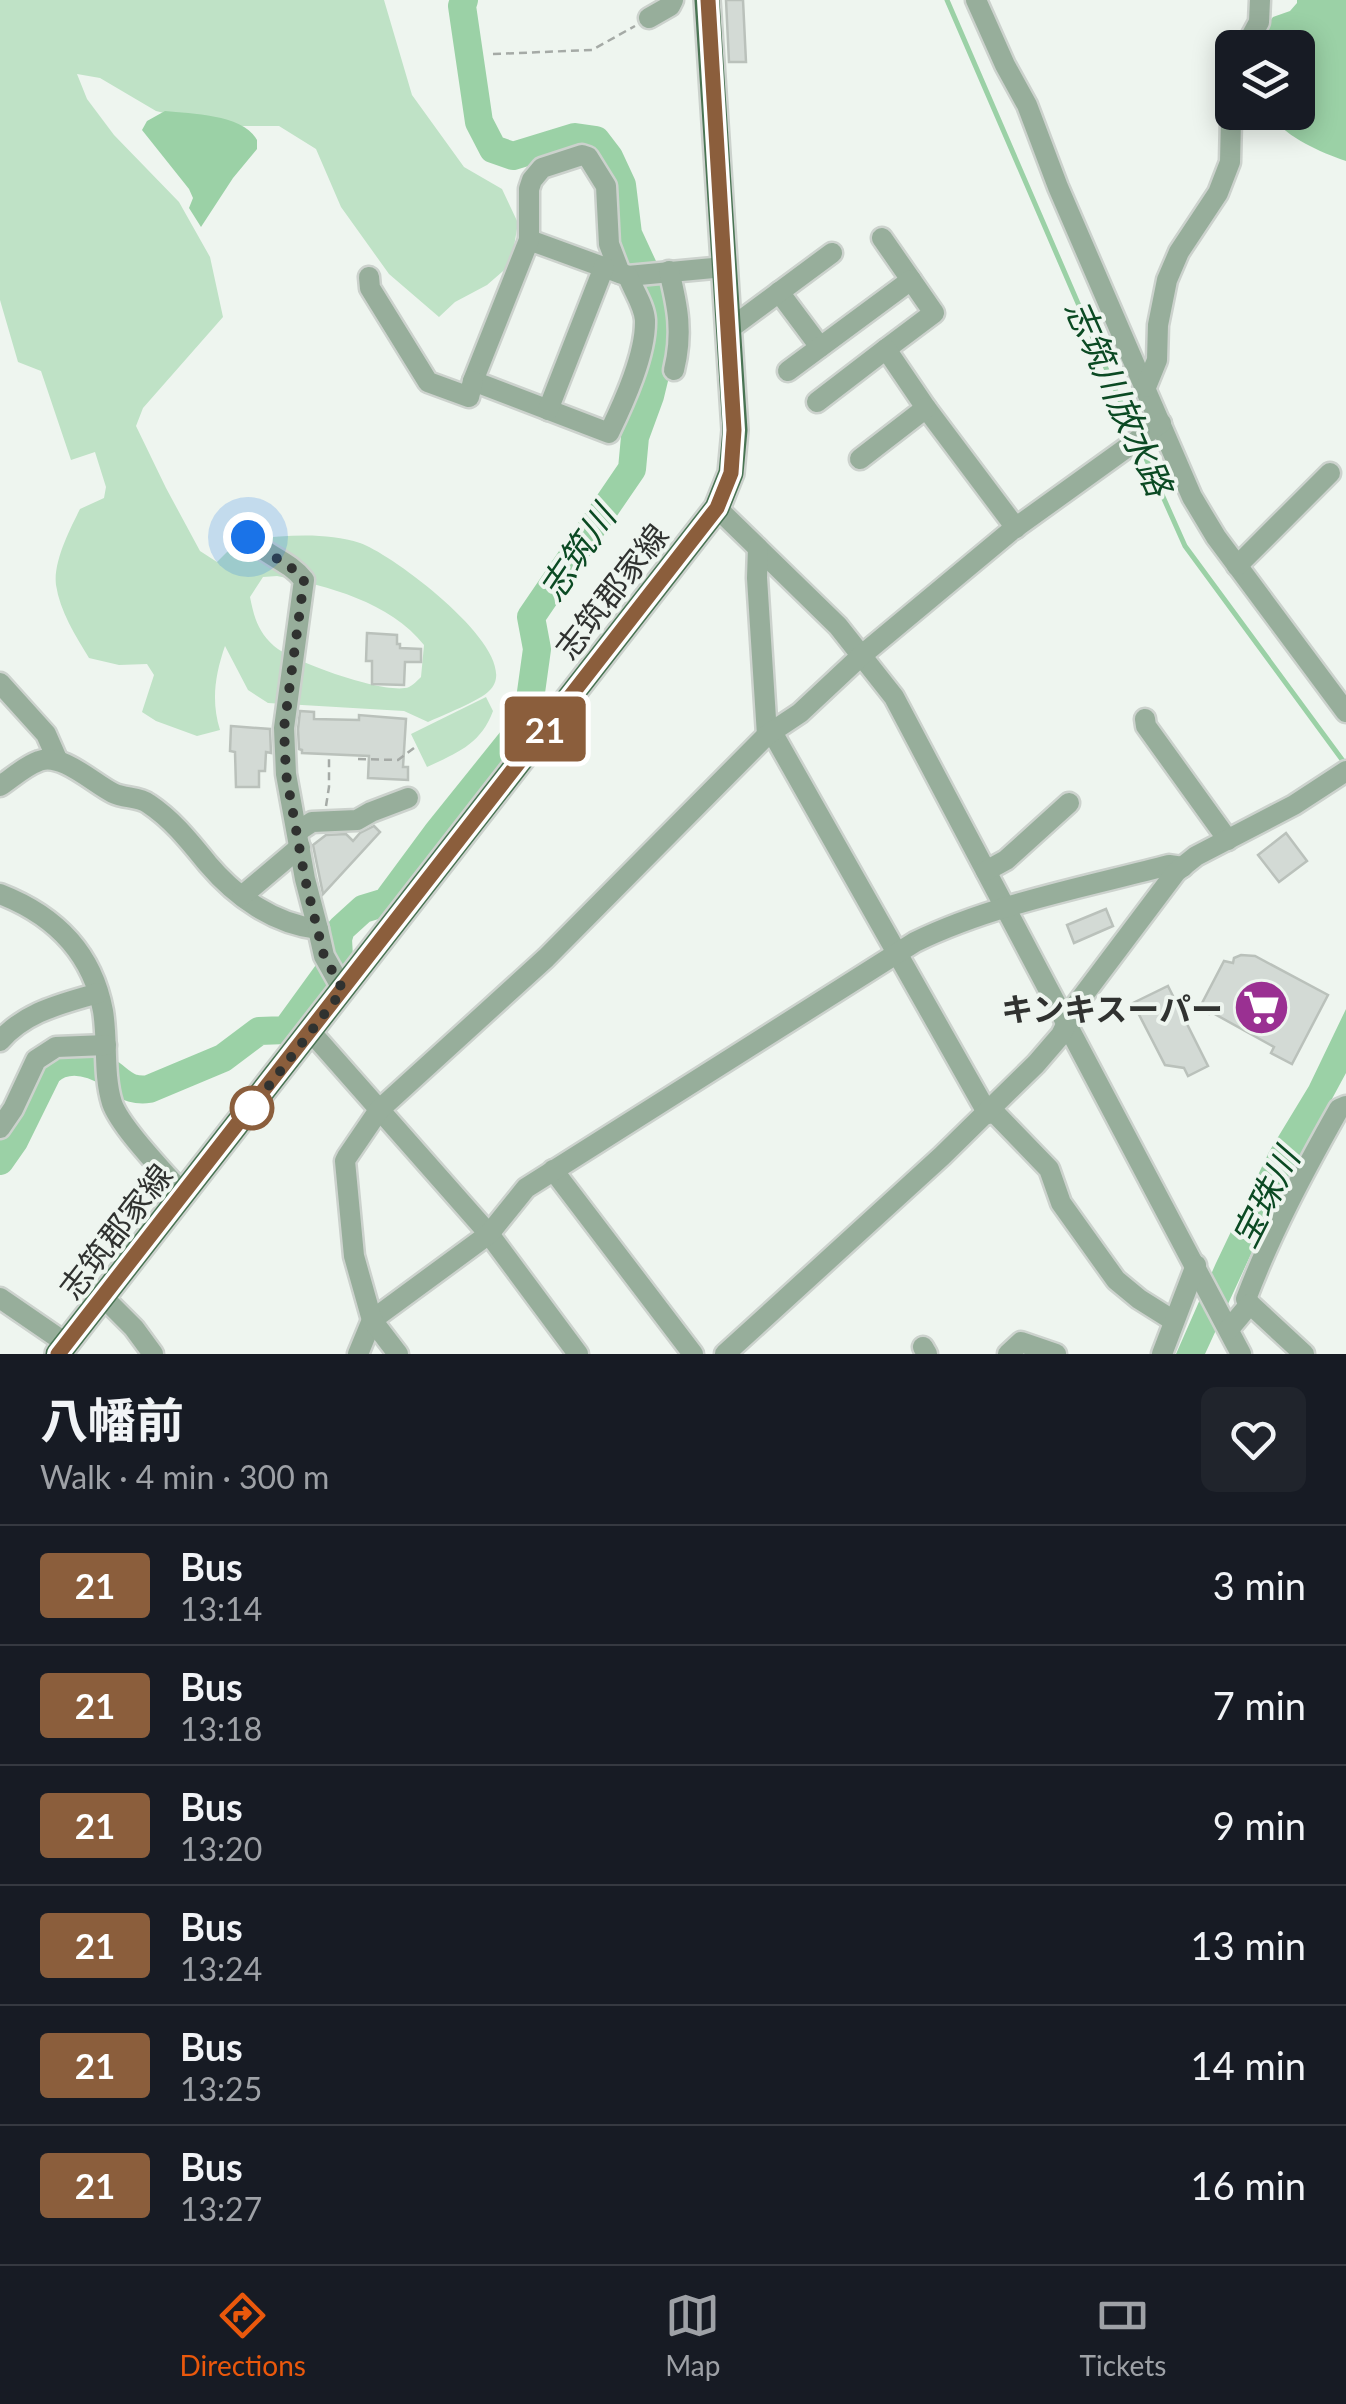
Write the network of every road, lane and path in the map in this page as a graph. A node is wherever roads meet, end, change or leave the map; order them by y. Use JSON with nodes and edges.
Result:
{"nodes":[{"id":1,"x":672,"y":0,"type":"edge"},
{"id":2,"x":708,"y":0,"type":"edge"},
{"id":3,"x":976,"y":0,"type":"edge"},
{"id":4,"x":1260,"y":0,"type":"edge"},
{"id":5,"x":649,"y":18,"type":"joint"},
{"id":6,"x":1255,"y":30,"type":"edge"},
{"id":7,"x":493,"y":54,"type":"dead end"},
{"id":8,"x":1229,"y":130,"type":"edge"},
{"id":9,"x":882,"y":238,"type":"dead end"},
{"id":10,"x":529,"y":240,"type":"junction"},
{"id":11,"x":832,"y":253,"type":"dead end"},
{"id":12,"x":724,"y":267,"type":"junction"},
{"id":13,"x":664,"y":272,"type":"junction"},
{"id":14,"x":622,"y":273,"type":"junction"},
{"id":15,"x":369,"y":276,"type":"dead end"},
{"id":16,"x":911,"y":280,"type":"junction"},
{"id":17,"x":779,"y":292,"type":"junction"},
{"id":18,"x":728,"y":330,"type":"junction"},
{"id":19,"x":820,"y":347,"type":"junction"},
{"id":20,"x":886,"y":350,"type":"junction"},
{"id":21,"x":674,"y":370,"type":"dead end"},
{"id":22,"x":788,"y":371,"type":"dead end"},
{"id":23,"x":473,"y":381,"type":"junction"},
{"id":24,"x":1146,"y":388,"type":"junction"},
{"id":25,"x":816,"y":402,"type":"dead end"},
{"id":26,"x":926,"y":408,"type":"junction"},
{"id":27,"x":548,"y":410,"type":"junction"},
{"id":28,"x":1153,"y":428,"type":"junction"},
{"id":29,"x":860,"y":460,"type":"dead end"},
{"id":30,"x":1330,"y":473,"type":"dead end"},
{"id":31,"x":717,"y":508,"type":"junction"},
{"id":32,"x":242,"y":528,"type":"dead end"},
{"id":33,"x":1016,"y":528,"type":"junction"},
{"id":34,"x":758,"y":548,"type":"junction"},
{"id":35,"x":1237,"y":566,"type":"junction"},
{"id":36,"x":862,"y":656,"type":"junction"},
{"id":37,"x":0,"y":682,"type":"edge"},
{"id":38,"x":1346,"y":712,"type":"edge"},
{"id":39,"x":1145,"y":719,"type":"dead end"},
{"id":40,"x":769,"y":734,"type":"junction"},
{"id":41,"x":414,"y":748,"type":"dead end"},
{"id":42,"x":329,"y":756,"type":"dead end"},
{"id":43,"x":57,"y":759,"type":"junction"},
{"id":44,"x":358,"y":760,"type":"dead end"},
{"id":45,"x":1346,"y":771,"type":"edge"},
{"id":46,"x":0,"y":786,"type":"edge"},
{"id":47,"x":329,"y":787,"type":"dead end"},
{"id":48,"x":408,"y":798,"type":"dead end"},
{"id":49,"x":1070,"y":803,"type":"dead end"},
{"id":50,"x":298,"y":840,"type":"junction"},
{"id":51,"x":1228,"y":840,"type":"junction"},
{"id":52,"x":1183,"y":867,"type":"junction"},
{"id":53,"x":986,"y":870,"type":"junction"},
{"id":54,"x":0,"y":894,"type":"edge"},
{"id":55,"x":242,"y":896,"type":"junction"},
{"id":56,"x":1006,"y":908,"type":"junction"},
{"id":57,"x":318,"y":929,"type":"junction"},
{"id":58,"x":896,"y":953,"type":"junction"},
{"id":59,"x":340,"y":984,"type":"junction"},
{"id":60,"x":98,"y":992,"type":"junction"},
{"id":61,"x":1068,"y":1024,"type":"junction"},
{"id":62,"x":311,"y":1032,"type":"junction"},
{"id":63,"x":0,"y":1041,"type":"edge"},
{"id":64,"x":106,"y":1052,"type":"junction"},
{"id":65,"x":7,"y":1104,"type":"edge"},
{"id":66,"x":1346,"y":1106,"type":"edge"},
{"id":67,"x":379,"y":1110,"type":"junction"},
{"id":68,"x":990,"y":1112,"type":"junction"},
{"id":69,"x":0,"y":1128,"type":"edge"},
{"id":70,"x":553,"y":1170,"type":"junction"},
{"id":71,"x":184,"y":1195,"type":"junction"},
{"id":72,"x":489,"y":1234,"type":"junction"},
{"id":73,"x":1200,"y":1273,"type":"junction"},
{"id":74,"x":0,"y":1298,"type":"edge"},
{"id":75,"x":104,"y":1298,"type":"junction"},
{"id":76,"x":1250,"y":1304,"type":"junction"},
{"id":77,"x":372,"y":1320,"type":"junction"},
{"id":78,"x":1173,"y":1325,"type":"junction"},
{"id":79,"x":1234,"y":1346,"type":"edge"},
{"id":80,"x":63,"y":1349,"type":"edge"},
{"id":81,"x":153,"y":1354,"type":"edge"},
{"id":82,"x":358,"y":1354,"type":"edge"},
{"id":83,"x":398,"y":1354,"type":"edge"},
{"id":84,"x":578,"y":1354,"type":"edge"},
{"id":85,"x":693,"y":1354,"type":"edge"},
{"id":86,"x":725,"y":1354,"type":"edge"},
{"id":87,"x":1008,"y":1354,"type":"edge"},
{"id":88,"x":1056,"y":1354,"type":"edge"},
{"id":89,"x":1144,"y":1354,"type":"edge"},
{"id":90,"x":1162,"y":1354,"type":"edge"},
{"id":91,"x":1304,"y":1354,"type":"edge"}],
"edges":[{"from":1,"to":5,"type":"street"},
{"from":2,"to":12,"type":"main road","name":"志筑郡家線"},
{"from":3,"to":24,"type":"street"},
{"from":4,"to":6,"type":"street"},
{"from":5,"to":7,"type":"path"},
{"from":8,"to":24,"type":"street"},
{"from":9,"to":16,"type":"street"},
{"from":10,"to":14,"type":"street"},
{"from":10,"to":14,"type":"street"},
{"from":10,"to":23,"type":"street"},
{"from":11,"to":17,"type":"street"},
{"from":12,"to":13,"type":"street"},
{"from":12,"to":18,"type":"main road","name":"志筑郡家線"},
{"from":13,"to":14,"type":"street"},
{"from":13,"to":21,"type":"street"},
{"from":14,"to":27,"type":"street"},
{"from":14,"to":27,"type":"street"},
{"from":15,"to":23,"type":"street"},
{"from":16,"to":19,"type":"street"},
{"from":16,"to":20,"type":"street"},
{"from":17,"to":18,"type":"street"},
{"from":17,"to":19,"type":"street"},
{"from":18,"to":31,"type":"main road","name":"志筑郡家線"},
{"from":19,"to":22,"type":"street"},
{"from":20,"to":25,"type":"street"},
{"from":20,"to":26,"type":"street"},
{"from":23,"to":27,"type":"street"},
{"from":24,"to":28,"type":"street"},
{"from":26,"to":29,"type":"street"},
{"from":26,"to":33,"type":"street"},
{"from":28,"to":33,"type":"street"},
{"from":28,"to":35,"type":"street"},
{"from":30,"to":35,"type":"street"},
{"from":31,"to":34,"type":"street"},
{"from":31,"to":59,"type":"main road","name":"志筑郡家線"},
{"from":32,"to":50,"type":"street"},
{"from":33,"to":36,"type":"street"},
{"from":34,"to":36,"type":"street"},
{"from":34,"to":40,"type":"street"},
{"from":35,"to":38,"type":"street"},
{"from":36,"to":40,"type":"street"},
{"from":36,"to":53,"type":"street"},
{"from":37,"to":43,"type":"street"},
{"from":39,"to":51,"type":"street"},
{"from":40,"to":58,"type":"street"},
{"from":40,"to":67,"type":"street"},
{"from":41,"to":44,"type":"path"},
{"from":42,"to":47,"type":"path"},
{"from":43,"to":46,"type":"street"},
{"from":43,"to":55,"type":"street"},
{"from":45,"to":51,"type":"street"},
{"from":48,"to":50,"type":"street"},
{"from":49,"to":53,"type":"street"},
{"from":50,"to":55,"type":"street"},
{"from":50,"to":57,"type":"street"},
{"from":51,"to":52,"type":"street"},
{"from":52,"to":56,"type":"street"},
{"from":52,"to":61,"type":"street"},
{"from":53,"to":56,"type":"street"},
{"from":54,"to":60,"type":"street"},
{"from":55,"to":57,"type":"street"},
{"from":56,"to":58,"type":"street"},
{"from":56,"to":61,"type":"street"},
{"from":57,"to":59,"type":"street"},
{"from":58,"to":68,"type":"street"},
{"from":58,"to":70,"type":"street"},
{"from":59,"to":62,"type":"main road","name":"志筑郡家線"},
{"from":60,"to":63,"type":"street"},
{"from":60,"to":64,"type":"street"},
{"from":61,"to":68,"type":"street"},
{"from":61,"to":73,"type":"street"},
{"from":62,"to":67,"type":"street"},
{"from":62,"to":71,"type":"main road","name":"志筑郡家線"},
{"from":64,"to":65,"type":"street"},
{"from":64,"to":71,"type":"street"},
{"from":65,"to":69,"type":"street"},
{"from":66,"to":76,"type":"street"},
{"from":67,"to":72,"type":"street"},
{"from":67,"to":77,"type":"street"},
{"from":68,"to":78,"type":"street"},
{"from":68,"to":86,"type":"street"},
{"from":70,"to":72,"type":"street"},
{"from":70,"to":85,"type":"street"},
{"from":71,"to":75,"type":"main road","name":"志筑郡家線"},
{"from":72,"to":77,"type":"street"},
{"from":72,"to":84,"type":"street"},
{"from":73,"to":78,"type":"street"},
{"from":73,"to":79,"type":"street"},
{"from":74,"to":80,"type":"street"},
{"from":75,"to":80,"type":"main road","name":"志筑郡家線"},
{"from":75,"to":81,"type":"street"},
{"from":76,"to":79,"type":"street"},
{"from":76,"to":91,"type":"street"},
{"from":77,"to":82,"type":"street"},
{"from":77,"to":83,"type":"street"},
{"from":78,"to":89,"type":"street"},
{"from":78,"to":90,"type":"street"},
{"from":87,"to":88,"type":"street"}]}
